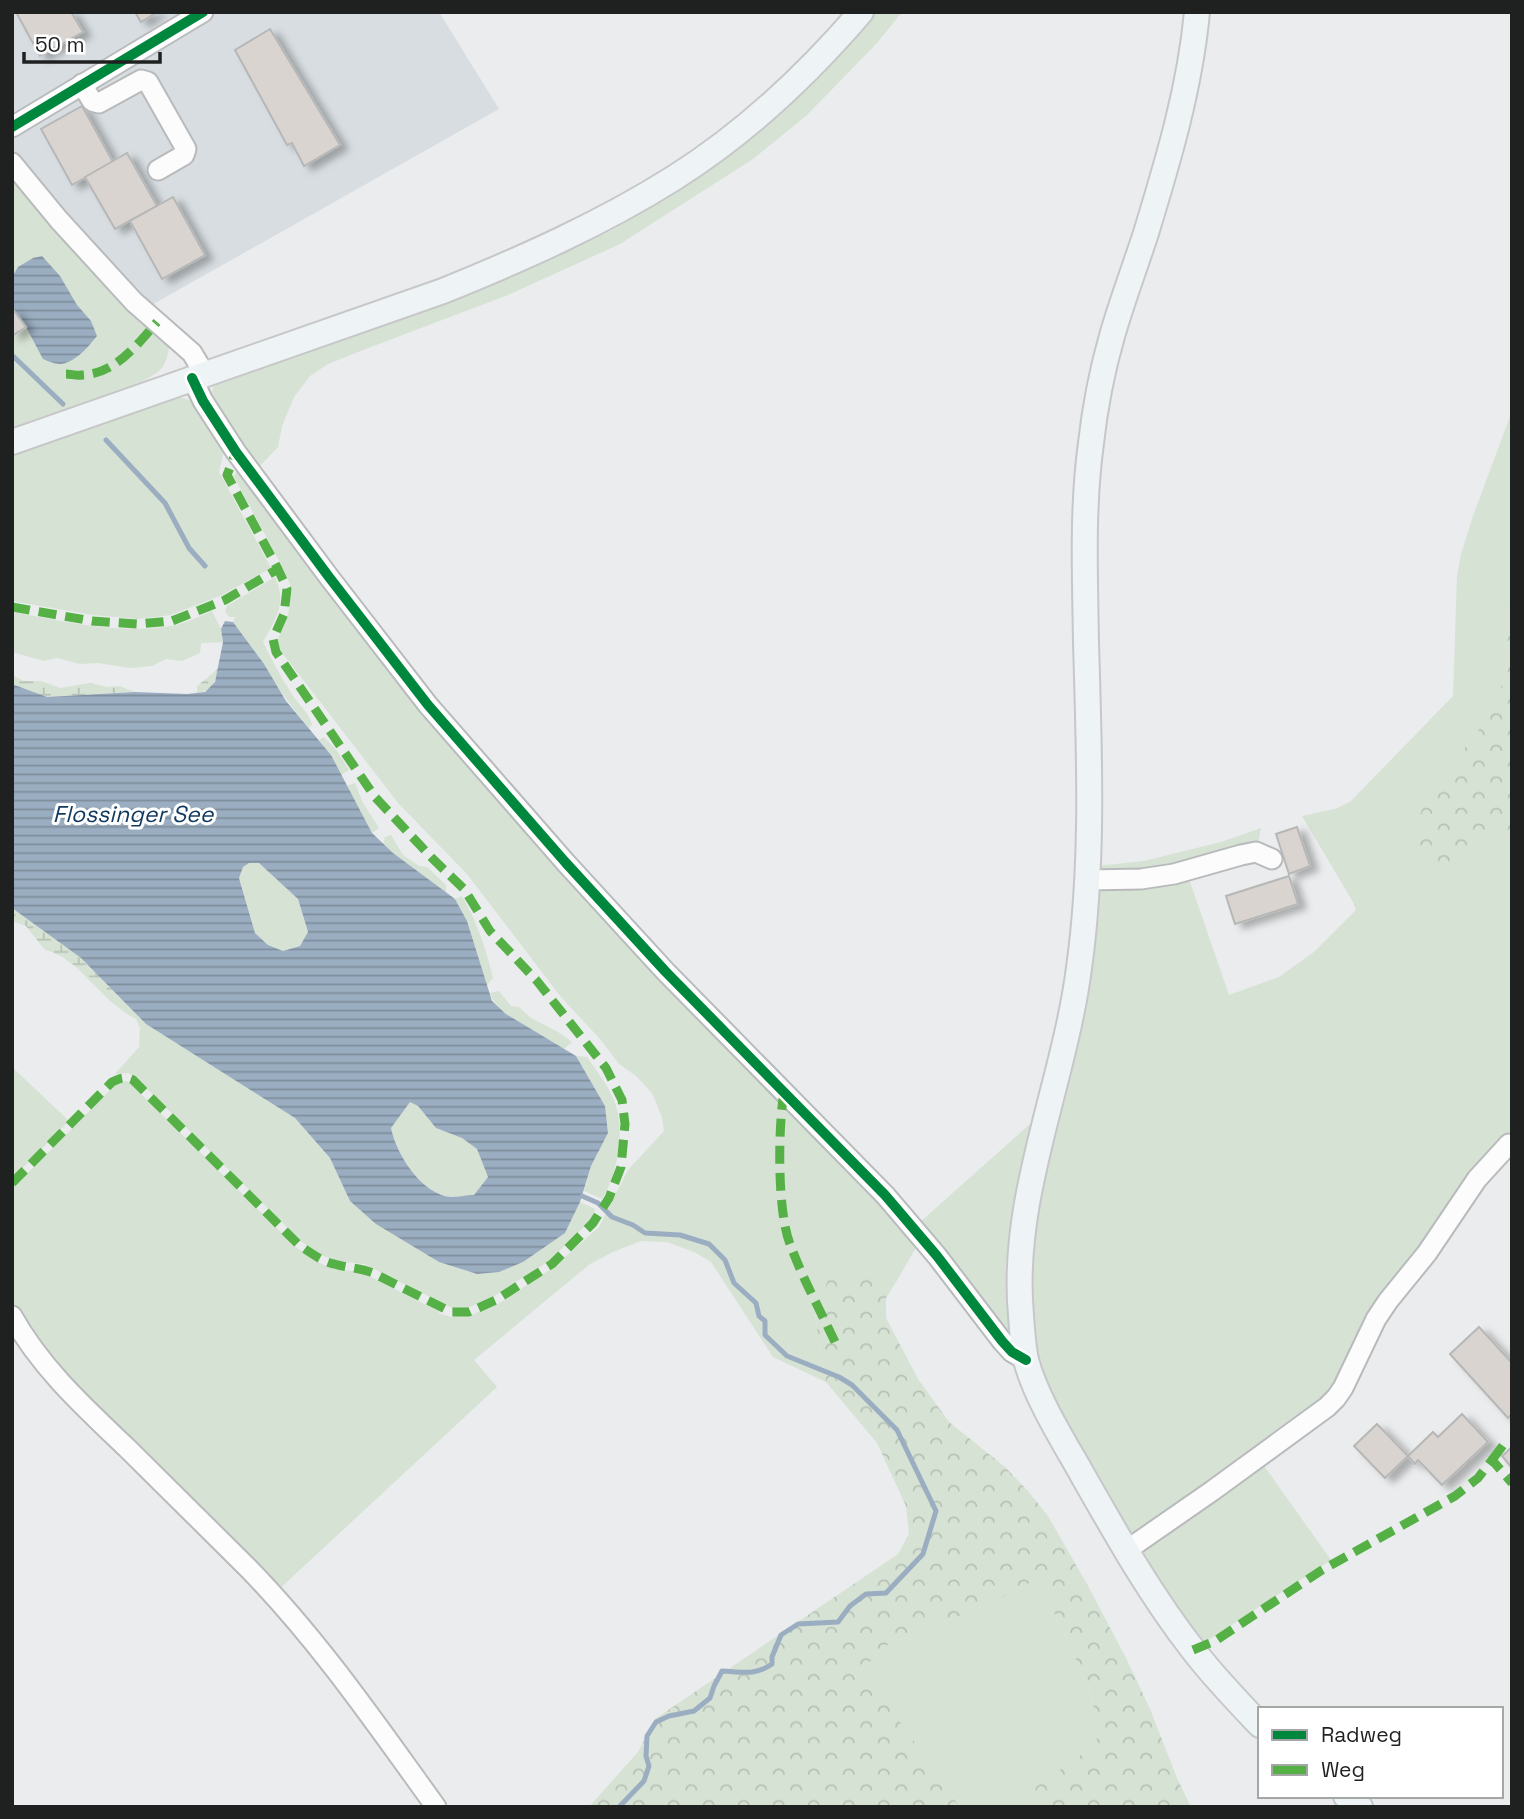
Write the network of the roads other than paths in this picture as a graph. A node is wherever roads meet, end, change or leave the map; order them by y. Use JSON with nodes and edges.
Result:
{"nodes":[{"id":1,"x":204,"y":12,"type":"edge"},
{"id":2,"x":861,"y":12,"type":"edge"},
{"id":3,"x":1197,"y":12,"type":"edge"},
{"id":4,"x":82,"y":85,"type":"junction"},
{"id":5,"x":12,"y":127,"type":"edge"},
{"id":6,"x":12,"y":163,"type":"edge"},
{"id":7,"x":158,"y":170,"type":"dead end"},
{"id":8,"x":198,"y":376,"type":"junction"},
{"id":9,"x":12,"y":442,"type":"edge"},
{"id":10,"x":1272,"y":859,"type":"dead end"},
{"id":11,"x":1087,"y":880,"type":"junction"},
{"id":12,"x":1509,"y":1144,"type":"dead end"},
{"id":13,"x":12,"y":1316,"type":"edge"},
{"id":14,"x":1026,"y":1360,"type":"junction"},
{"id":15,"x":1127,"y":1550,"type":"junction"},
{"id":16,"x":1258,"y":1723,"type":"edge"},
{"id":17,"x":436,"y":1807,"type":"edge"}],
"edges":[{"from":1,"to":4,"type":"street"},
{"from":2,"to":8,"type":"main road"},
{"from":3,"to":11,"type":"main road"},
{"from":4,"to":5,"type":"street"},
{"from":4,"to":7,"type":"street"},
{"from":6,"to":8,"type":"street"},
{"from":8,"to":9,"type":"main road"},
{"from":8,"to":14,"type":"street"},
{"from":10,"to":11,"type":"street"},
{"from":11,"to":14,"type":"main road"},
{"from":12,"to":15,"type":"street"},
{"from":13,"to":17,"type":"street"},
{"from":14,"to":15,"type":"main road"},
{"from":15,"to":16,"type":"main road"}]}
